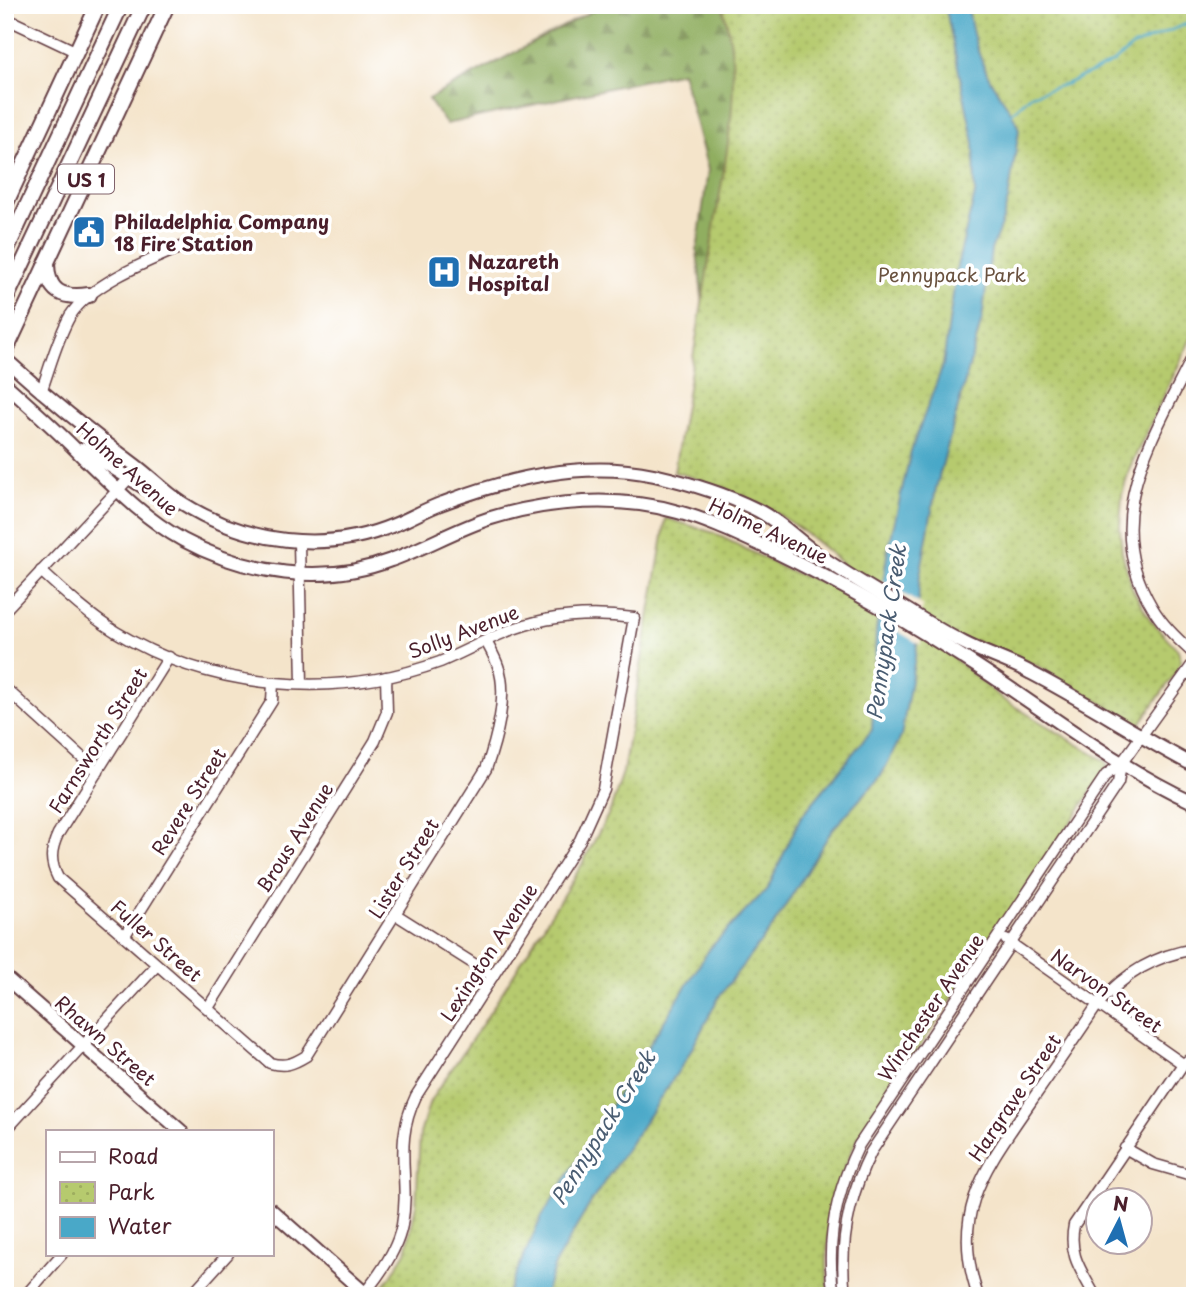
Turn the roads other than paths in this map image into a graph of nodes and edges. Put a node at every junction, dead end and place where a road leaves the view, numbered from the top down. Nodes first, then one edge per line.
1 (98, 5) edge
2 (121, 5) edge
3 (144, 5) edge
4 (167, 5) edge
5 (5, 18) edge
6 (77, 52) junction
7 (5, 205) edge
8 (193, 242) dead end
9 (5, 253) edge
10 (47, 262) junction
11 (89, 295) junction
12 (5, 301) edge
13 (5, 352) edge
14 (1195, 352) edge
15 (5, 359) edge
16 (5, 384) edge
17 (41, 392) junction
18 (60, 433) junction
19 (139, 468) junction
20 (130, 478) junction
21 (118, 491) junction
22 (196, 511) junction
23 (299, 542) junction
24 (41, 571) junction
25 (300, 575) junction
26 (840, 577) junction
27 (5, 610) edge
28 (634, 618) joint
29 (486, 641) junction
30 (948, 641) junction
31 (1195, 654) edge
32 (169, 657) junction
33 (1195, 661) edge
34 (386, 677) junction
35 (273, 683) junction
36 (302, 684) junction
37 (5, 688) edge
38 (1140, 736) junction
39 (1121, 764) junction
40 (1195, 766) edge
41 (98, 772) junction
42 (1195, 803) edge
43 (54, 841) joint
44 (395, 914) junction
45 (125, 935) junction
46 (1005, 939) junction
47 (1195, 949) edge
48 (157, 965) junction
49 (493, 976) junction
50 (5, 977) edge
51 (1098, 1004) junction
52 (208, 1008) junction
53 (83, 1045) junction
54 (261, 1055) joint
55 (1195, 1056) edge
56 (1183, 1063) junction
57 (890, 1098) junction
58 (901, 1104) junction
59 (175, 1129) edge
60 (5, 1131) edge
61 (1125, 1148) junction
62 (1195, 1176) edge
63 (273, 1212) edge
64 (60, 1256) edge
65 (226, 1256) edge
66 (839, 1293) edge
67 (365, 1295) edge
68 (25, 1296) edge
69 (190, 1296) edge
70 (978, 1296) edge
71 (1095, 1296) edge

1 - 6 highway
2 - 9 highway, US 1
3 - 12 highway, US 1
4 - 10 highway, US 1
5 - 6 street
6 - 7 highway
8 - 11 street
10 - 11 highway
10 - 13 highway, US 1
11 - 17 street
14 - 31 street
15 - 17 main road, Holme Avenue
16 - 18 main road, Holme Avenue
17 - 19 main road, Holme Avenue
18 - 20 main road
18 - 21 main road, Holme Avenue
19 - 20 street
19 - 22 main road, Holme Avenue
20 - 21 street
20 - 22 main road
21 - 24 street
21 - 25 main road, Holme Avenue
22 - 23 main road, Holme Avenue
23 - 25 street
23 - 26 main road, Holme Avenue
24 - 27 street
24 - 32 street, Solly Avenue
25 - 26 main road, Holme Avenue
25 - 36 street
26 - 30 main road, Holme Avenue
28 - 29 street, Solly Avenue
28 - 49 street, Lexington Avenue
29 - 34 street, Solly Avenue
29 - 44 street, Lister Street
30 - 38 main road, Holme Avenue
30 - 39 main road, Holme Avenue
32 - 35 street, Solly Avenue
32 - 41 street, Farnsworth Street
33 - 38 street, Winchester Avenue
34 - 36 street, Solly Avenue
34 - 52 street, Brous Avenue
35 - 36 street, Solly Avenue
35 - 45 street, Revere Street
37 - 41 street
38 - 39 street, Winchester Avenue
38 - 40 main road, Holme Avenue
39 - 42 main road, Holme Avenue
39 - 46 street, Winchester Avenue
41 - 43 street, Farnsworth Street
43 - 45 street, Fuller Street
44 - 49 street
44 - 54 street, Lister Street
45 - 48 street, Fuller Street
46 - 51 street, Narvon Street
46 - 57 street, Winchester Avenue
46 - 58 street, Winchester Avenue
47 - 51 street, Hargrave Street
48 - 52 street, Fuller Street
48 - 53 street
49 - 67 street, Lexington Avenue
50 - 53 main road, Rhawn Street
51 - 56 street, Narvon Street
51 - 70 street, Hargrave Street
52 - 54 street, Fuller Street
53 - 59 main road, Rhawn Street
53 - 60 street
55 - 56 street
56 - 61 street
57 - 58 street
57 - 66 street, Winchester Avenue
58 - 66 street, Winchester Avenue
61 - 62 street
61 - 71 street
63 - 67 main road
64 - 68 street
65 - 69 street

